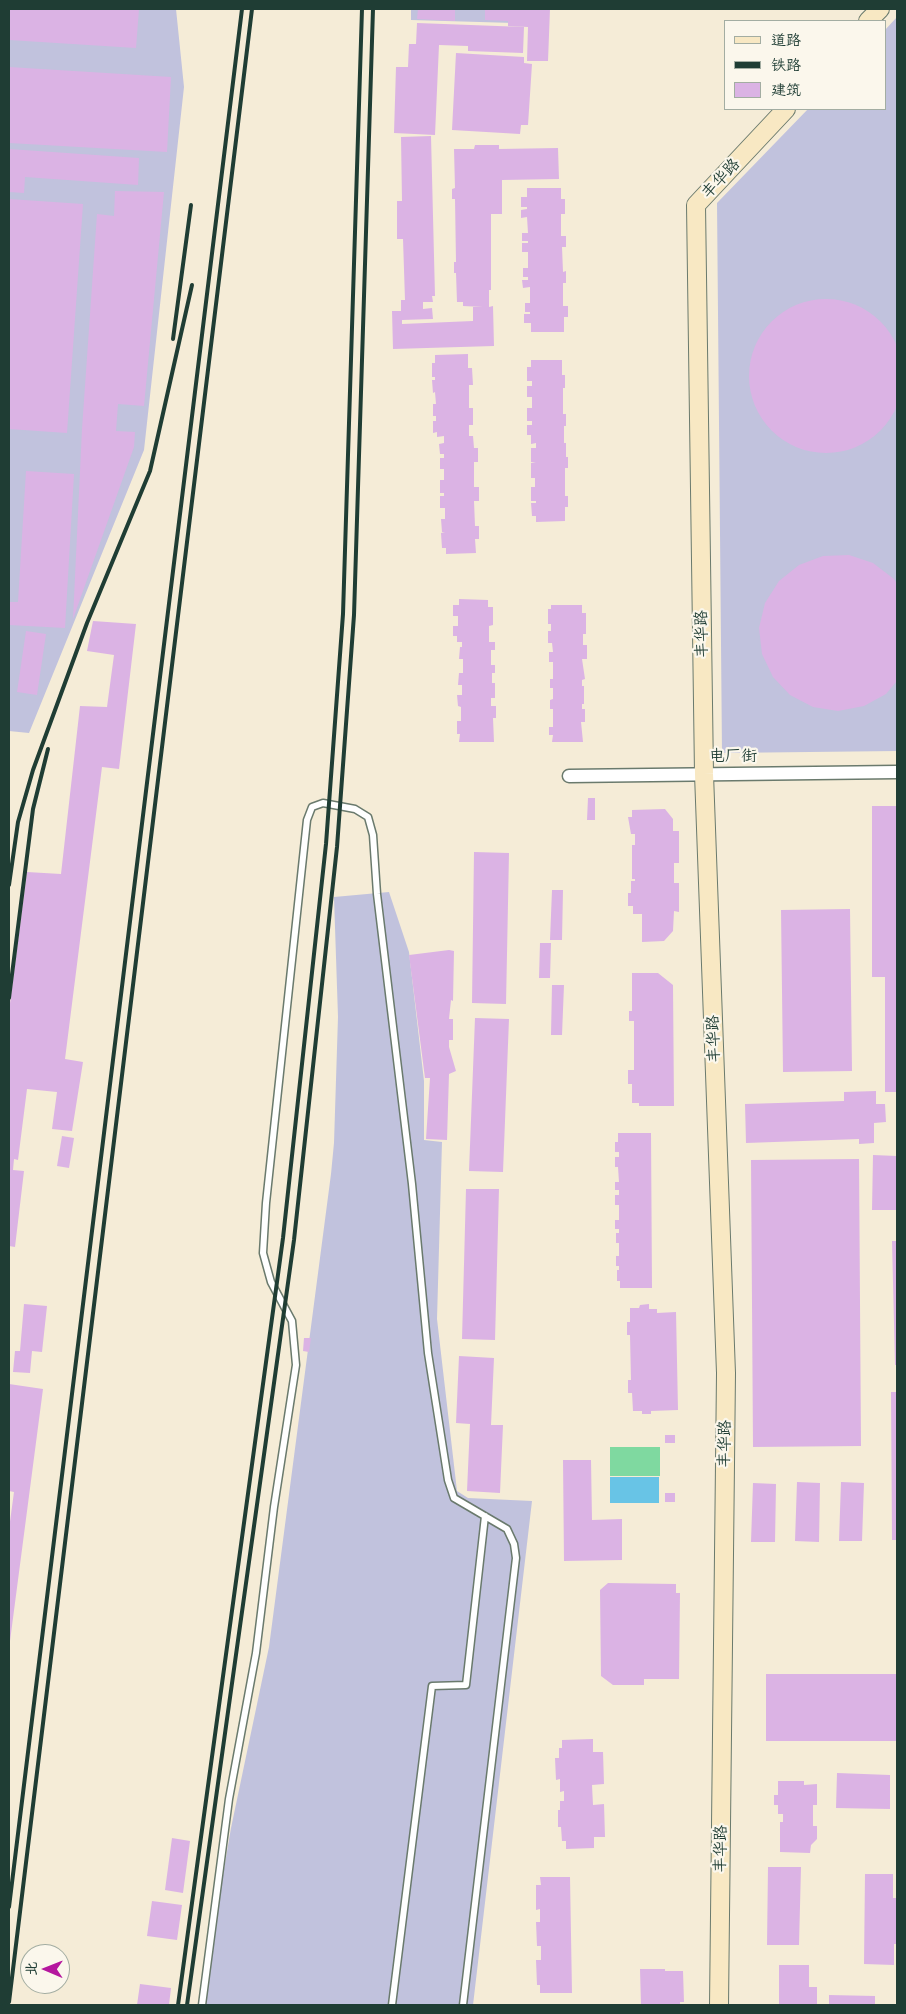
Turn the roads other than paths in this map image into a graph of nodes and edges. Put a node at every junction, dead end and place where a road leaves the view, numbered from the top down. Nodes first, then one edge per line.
1 (880, 9) edge
2 (869, 20) edge
3 (785, 110) edge
4 (897, 772) edge
5 (704, 774) junction
6 (569, 776) dead end
7 (485, 1516) junction
8 (202, 2005) edge
9 (392, 2005) edge
10 (463, 2005) edge
11 (719, 2005) edge

1 - 2 street
3 - 5 street, 丰华路
4 - 5 street, 电厂街
5 - 6 street, 电厂街
5 - 11 street, 丰华路
7 - 8 lane
7 - 9 lane
7 - 10 lane

